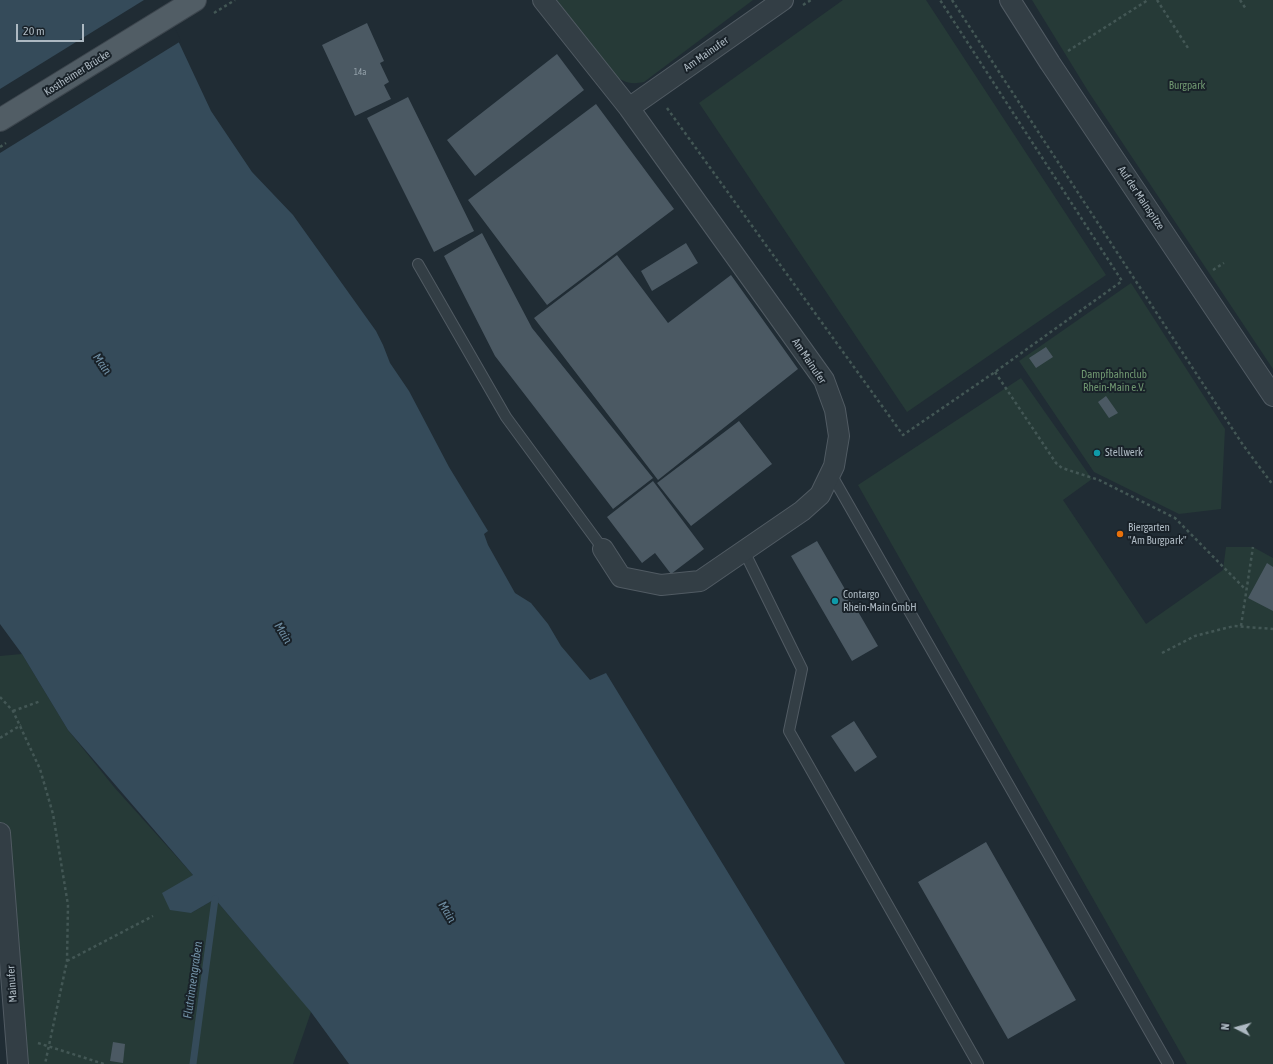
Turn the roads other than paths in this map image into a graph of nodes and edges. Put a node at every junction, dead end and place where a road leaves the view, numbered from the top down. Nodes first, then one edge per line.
1 (195, 0) edge
2 (543, 0) edge
3 (1010, 0) edge
4 (790, 4) edge
5 (629, 108) junction
6 (0, 120) edge
7 (418, 264) dead end
8 (1273, 396) edge
9 (830, 474) junction
10 (603, 548) joint
11 (744, 551) junction
12 (0, 833) edge
13 (7, 1014) edge
14 (18, 1064) edge
15 (978, 1064) edge
16 (1168, 1064) edge

1 - 6 main road, Kostheimer Brücke
2 - 5 street, Am Mainufer
3 - 8 street, Auf der Mainspitze
4 - 5 street, Am Mainufer
5 - 9 street, Am Mainufer
7 - 10 lane
9 - 11 street, Am Mainufer
9 - 16 lane
10 - 11 street, Am Mainufer
11 - 15 lane
12 - 13 street, Mainufer
13 - 14 street, Mainufer

